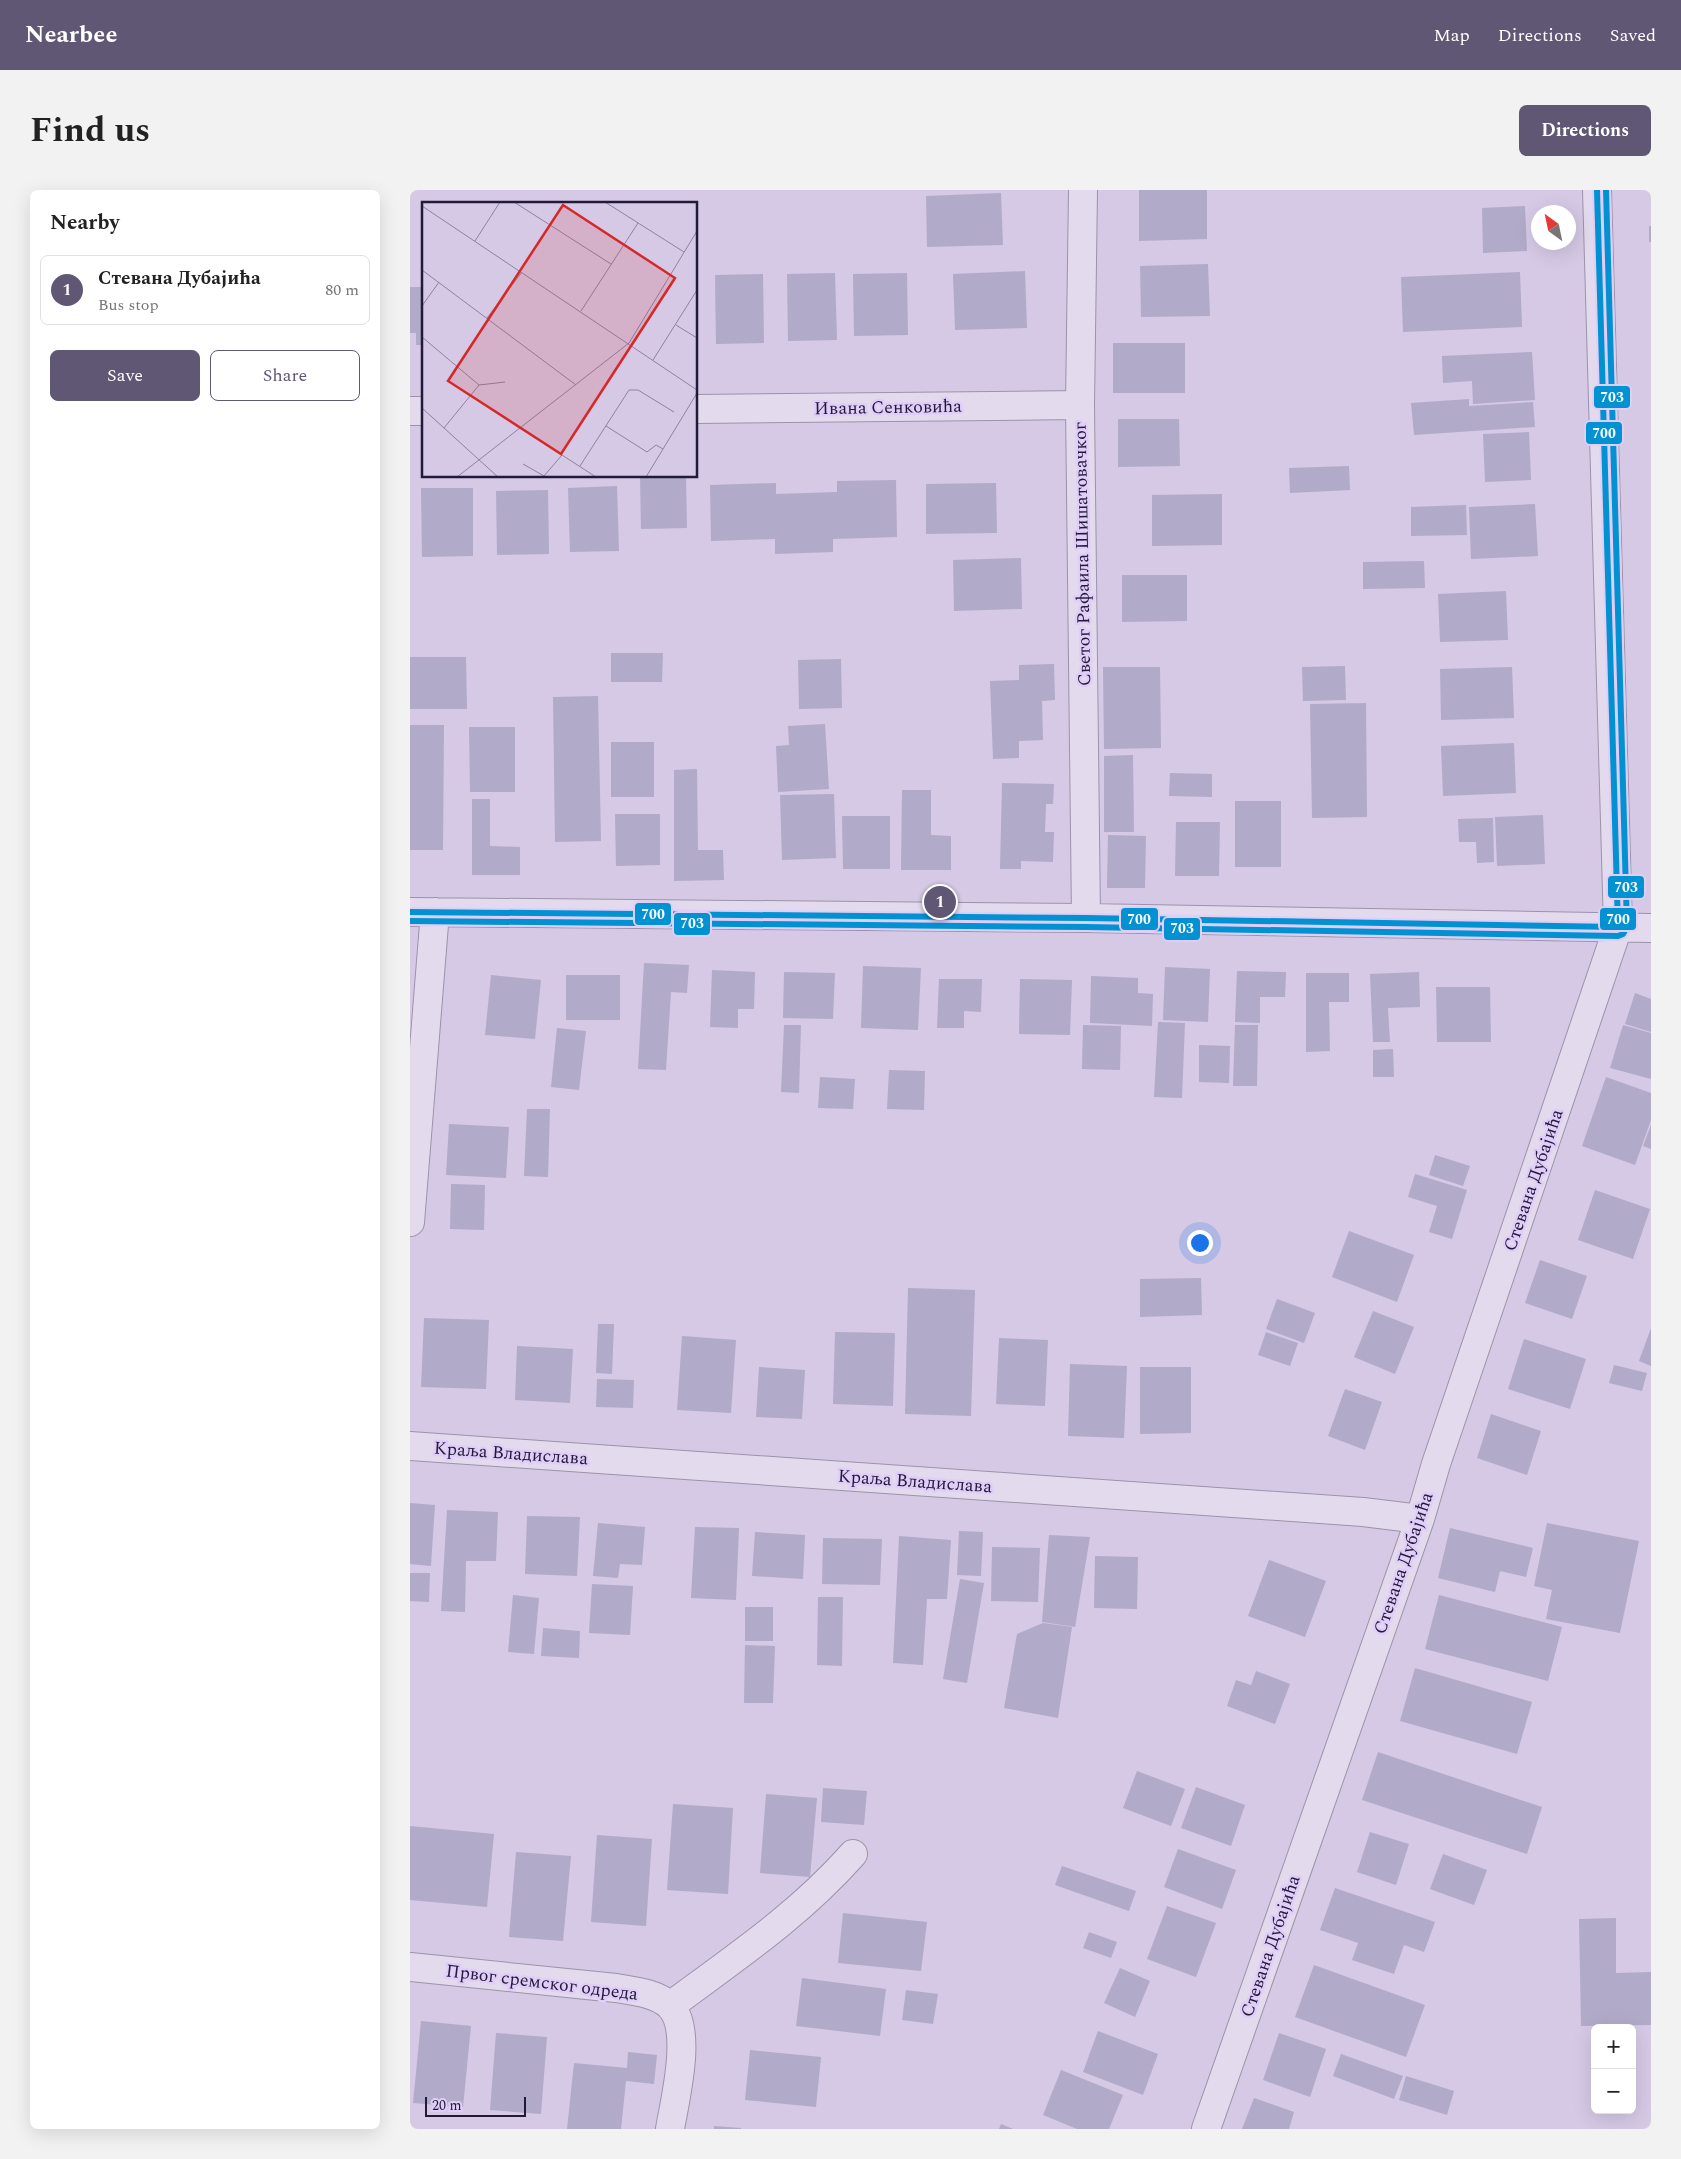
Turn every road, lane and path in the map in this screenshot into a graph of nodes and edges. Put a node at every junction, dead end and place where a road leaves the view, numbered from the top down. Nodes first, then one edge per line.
1 (1083, 190) edge
2 (1597, 190) edge
3 (1080, 405) junction
4 (698, 409) edge
5 (422, 912) edge
6 (1086, 918) junction
7 (1618, 927) junction
8 (1651, 928) edge
9 (410, 1222) edge
10 (410, 1446) edge
11 (1420, 1519) junction
12 (853, 1854) dead end
13 (410, 1967) edge
14 (670, 2006) junction
15 (670, 2129) edge
16 (1206, 2129) edge

1 - 3 street, Светог Рафаила Шишатовачког
2 - 7 street, Стевана Дубајића
3 - 4 street, Ивана Сенковића
3 - 6 street, Светог Рафаила Шишатовачког
5 - 6 street
5 - 9 street
6 - 7 street
7 - 8 street
7 - 11 street, Стевана Дубајића
10 - 11 street, Краља Владислава
11 - 16 street, Стевана Дубајића
12 - 14 street
13 - 14 street, Првог сремског одреда
14 - 15 street

